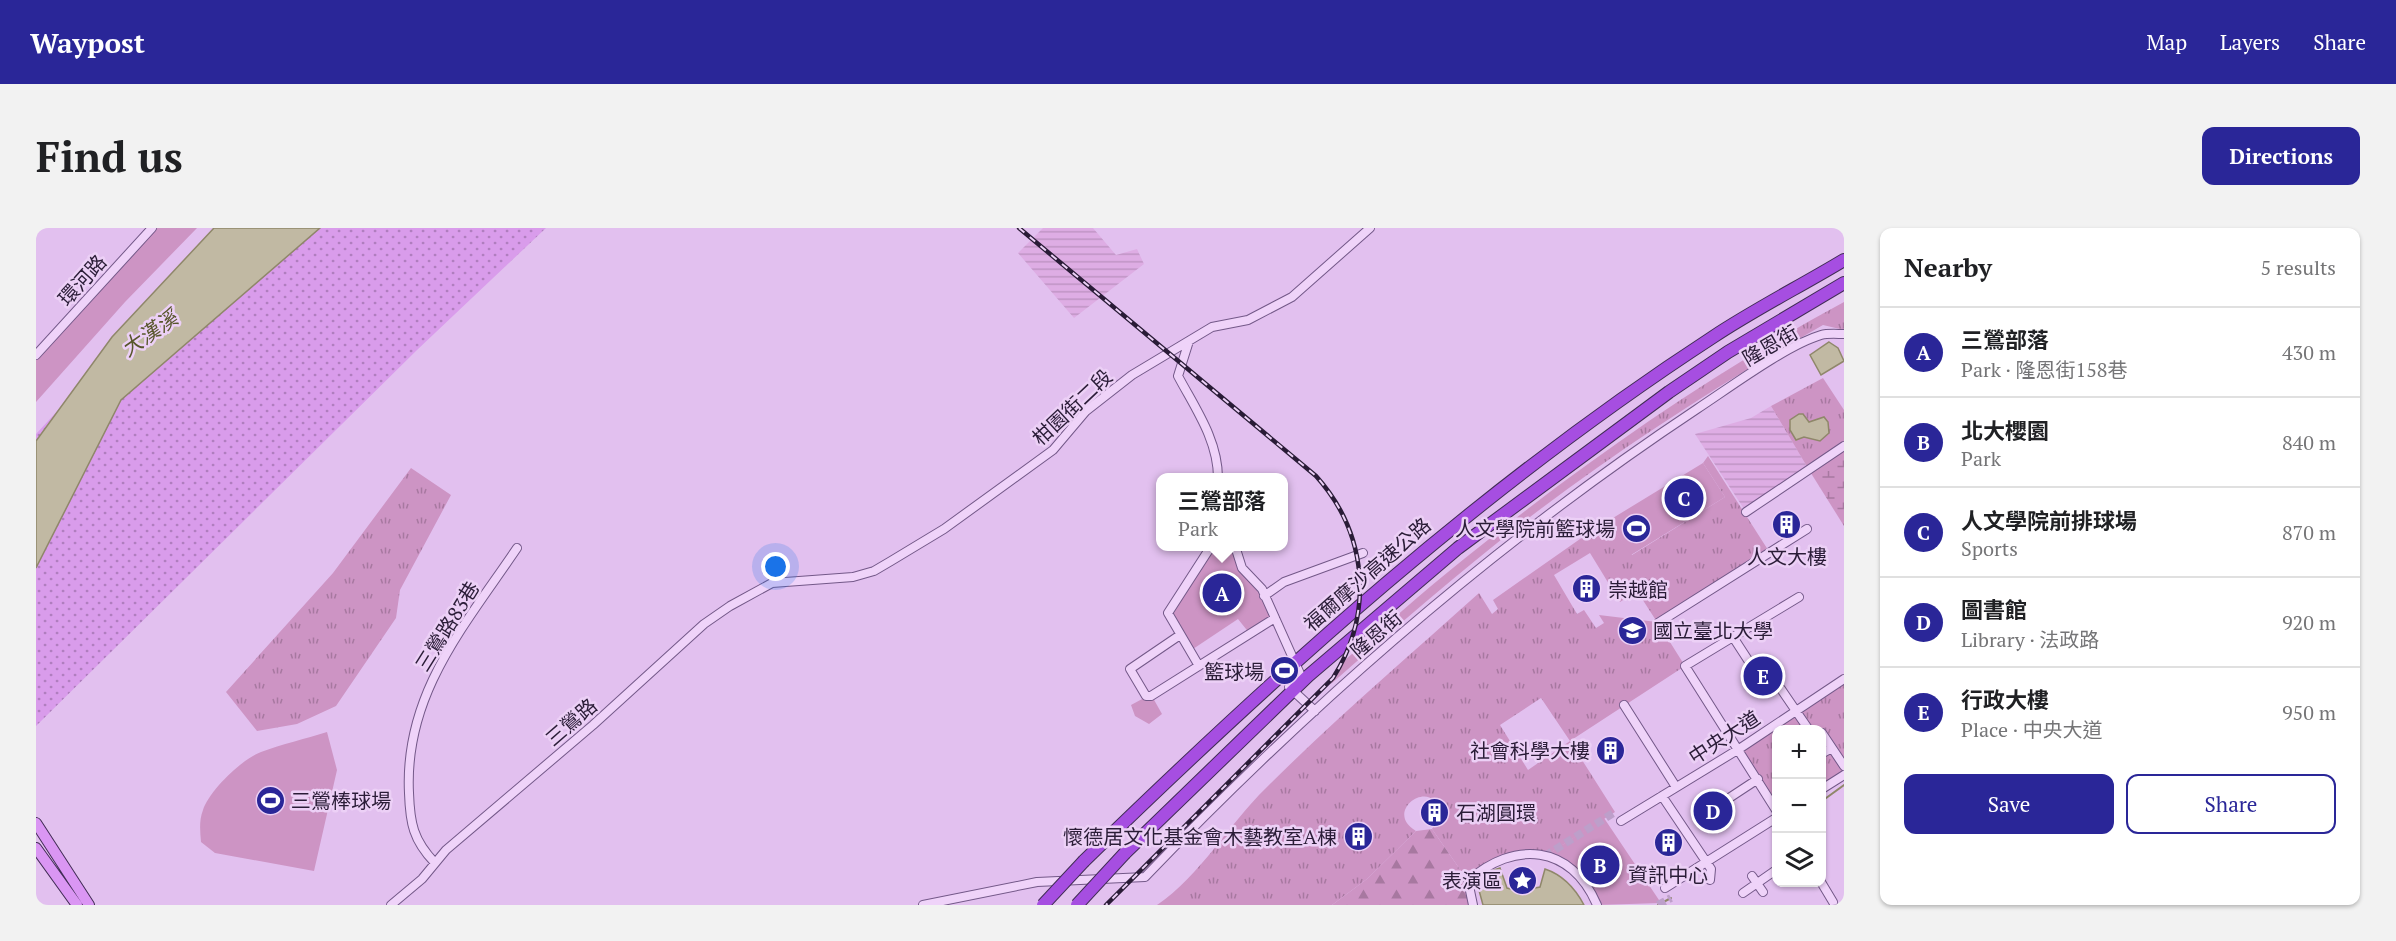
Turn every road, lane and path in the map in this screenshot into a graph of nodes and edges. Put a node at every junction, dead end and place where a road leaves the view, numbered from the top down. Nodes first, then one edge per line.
1 (152, 228) edge
2 (1370, 228) edge
3 (1844, 260) edge
4 (1844, 283) edge
5 (1844, 334) edge
6 (1189, 341) junction
7 (36, 355) edge
8 (1844, 446) edge
9 (1218, 473) edge
10 (1746, 512) dead end
11 (1807, 529) dead end
12 (517, 548) dead end
13 (1208, 551) edge
14 (1237, 551) edge
15 (1364, 553) dead end
16 (784, 581) joint
17 (1264, 596) junction
18 (1799, 597) dead end
19 (1275, 618) junction
20 (1658, 623) dead end
21 (1180, 635) junction
22 (1733, 637) junction
23 (1295, 662) junction
24 (1199, 666) junction
25 (1844, 679) edge
26 (1293, 690) junction
27 (1624, 705) dead end
28 (1796, 710) junction
29 (1315, 711) junction
30 (1806, 725) edge
31 (1826, 740) edge
32 (1832, 748) junction
33 (1739, 749) junction
34 (1826, 751) edge
35 (1844, 766) edge
36 (1844, 775) edge
37 (1758, 779) junction
38 (1826, 786) edge
39 (1676, 787) junction
40 (1662, 796) junction
41 (1772, 803) edge
42 (1720, 804) dead end
43 (1621, 821) tunnel mouth
44 (1772, 821) edge
45 (36, 823) edge
46 (36, 832) edge
47 (36, 840) edge
48 (36, 848) edge
49 (435, 863) junction
50 (1706, 863) junction
51 (1772, 872) edge
52 (65, 879) junction
53 (1710, 880) dead end
54 (1754, 880) junction
55 (1824, 887) edge
56 (1665, 888) tunnel mouth
57 (1763, 892) dead end
58 (1743, 893) dead end
59 (1833, 902) dead end
60 (77, 905) edge
61 (89, 905) edge
62 (391, 905) edge
63 (923, 905) edge
64 (1043, 905) edge
65 (1077, 905) edge
66 (1473, 905) edge
67 (1597, 905) edge

1 - 7 street, 環河路
2 - 6 street, 柑園街二段
3 - 23 highway, 福爾摩沙高速公路
4 - 26 highway, 福爾摩沙高速公路
5 - 29 street, 隆恩街
6 - 9 street
6 - 16 street, 柑園街二段
8 - 10 street
11 - 20 street
12 - 49 street, 三鶯路83巷
13 - 21 street
14 - 17 street
15 - 17 street
16 - 49 street, 三鶯路
17 - 19 street
18 - 22 street
19 - 23 street
19 - 24 street
21 - 24 street
21 - 24 street
22 - 28 street
22 - 33 street
23 - 26 street
23 - 64 highway, 福爾摩沙高速公路, bridge
25 - 28 street, 中央大道
26 - 29 street
26 - 65 highway, 福爾摩沙高速公路, bridge
27 - 39 street
28 - 30 street
28 - 33 street, 中央大道
29 - 63 street, 隆恩街
31 - 32 street
32 - 34 street
32 - 35 street
33 - 37 street
33 - 39 street, 中央大道
36 - 38 street
37 - 41 street
37 - 42 street
39 - 40 street, 中央大道
40 - 43 street, 中央大道
40 - 50 street
44 - 50 street
45 - 52 main road
46 - 52 main road
47 - 52 main road
48 - 52 main road
49 - 62 street, 三鶯路
50 - 53 street
50 - 56 street
51 - 54 street
52 - 60 main road
52 - 61 main road
54 - 57 street
54 - 58 street
55 - 59 street
66 - 67 street

